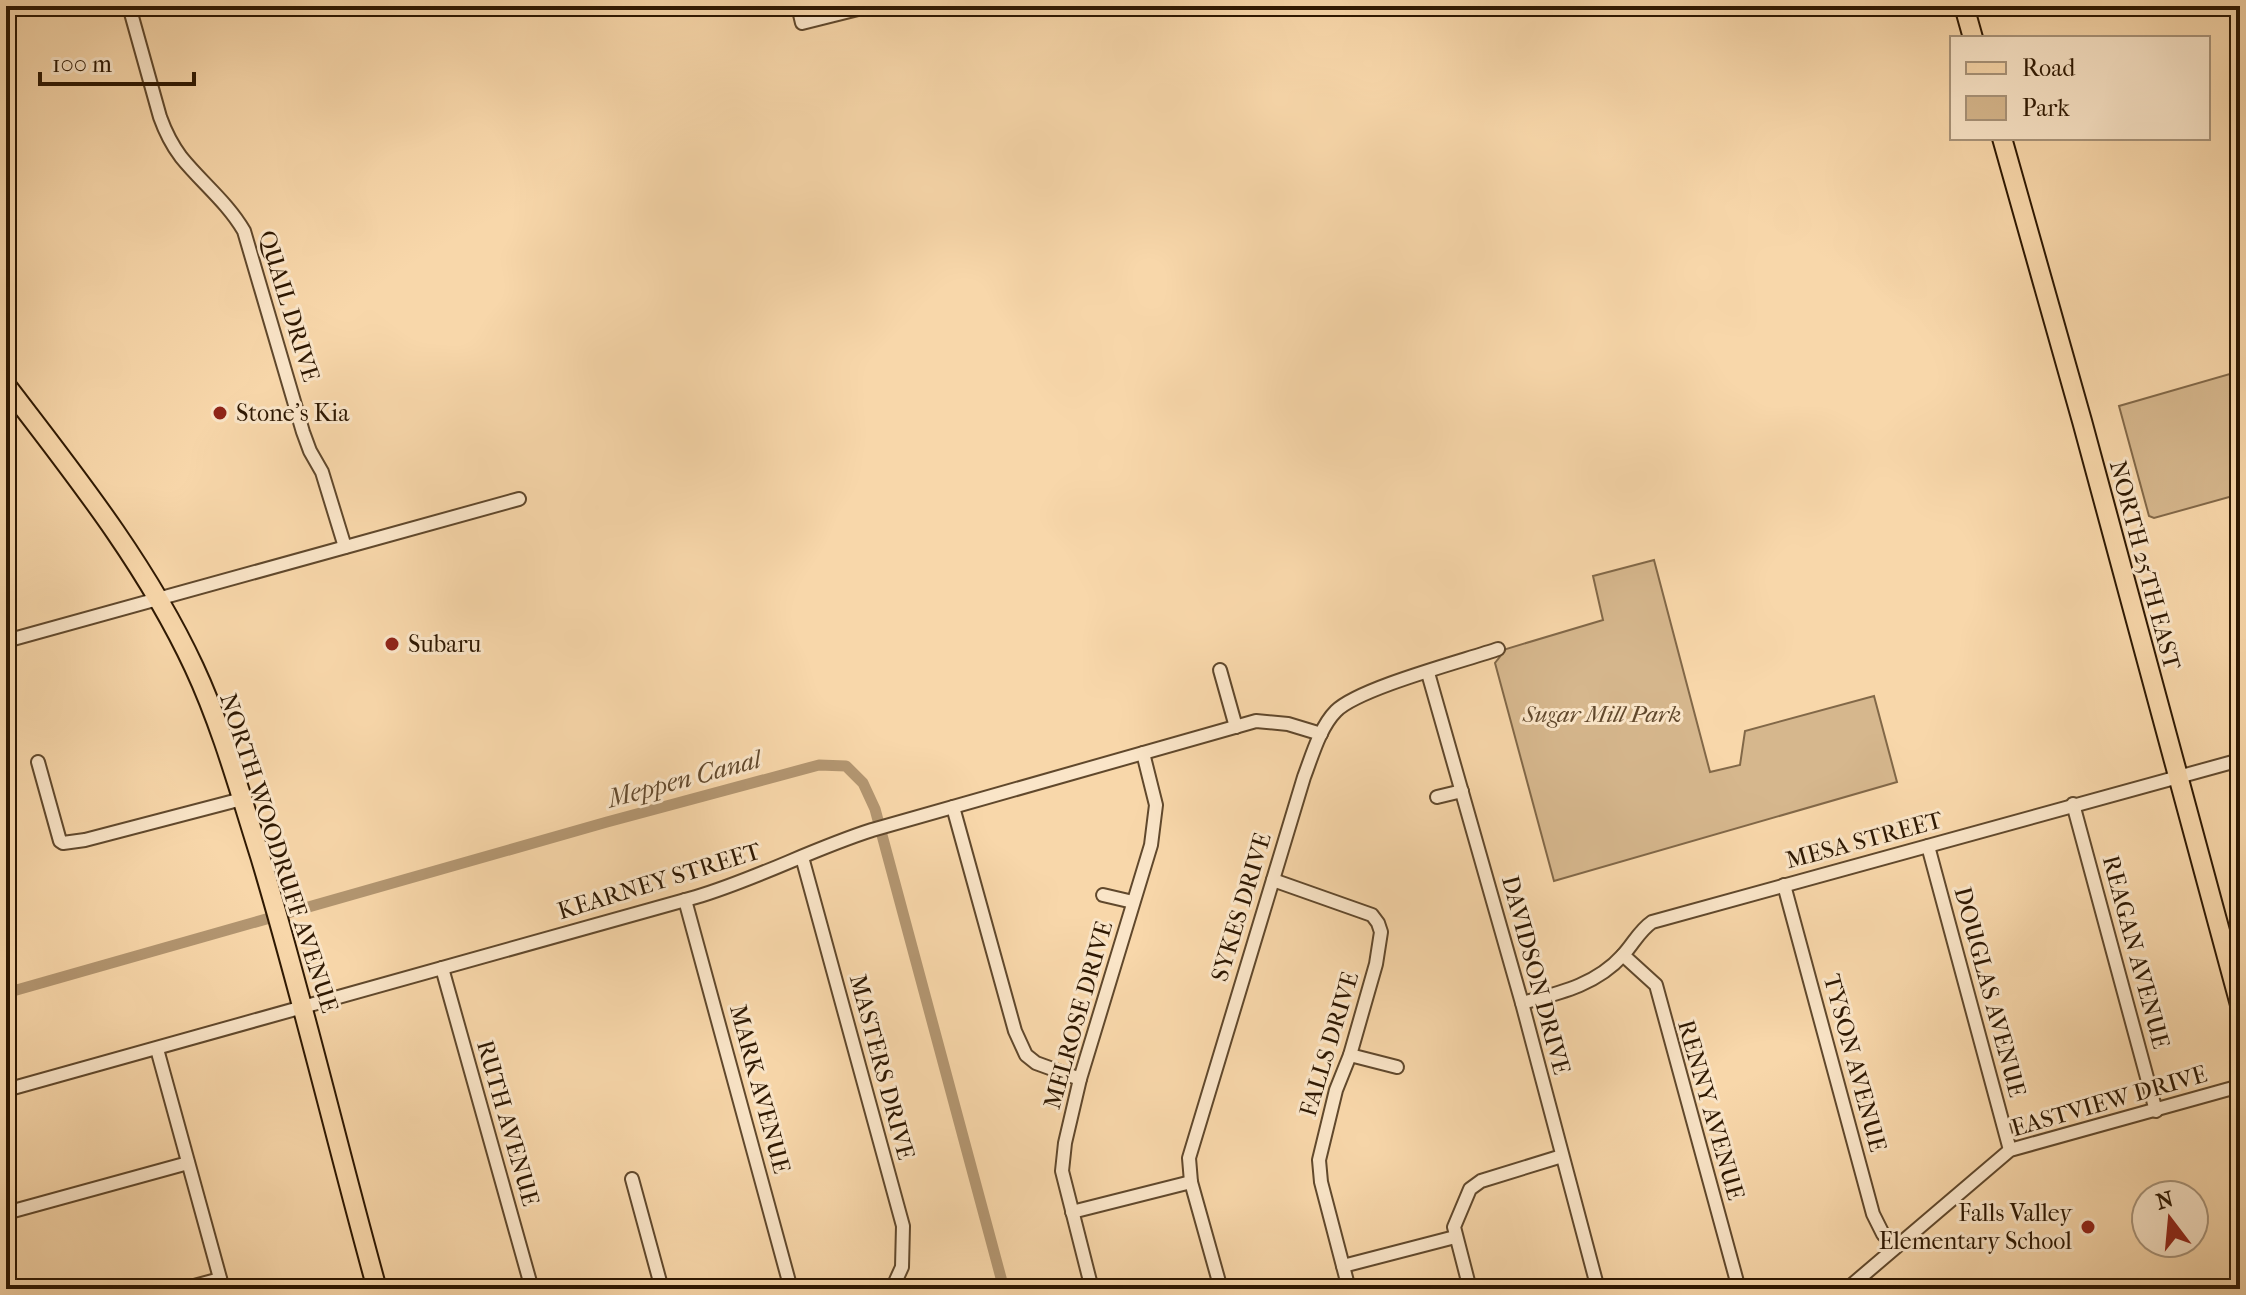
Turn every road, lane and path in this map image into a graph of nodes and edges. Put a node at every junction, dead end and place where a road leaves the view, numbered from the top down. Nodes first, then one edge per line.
1 (129, 6) edge
2 (798, 6) edge
3 (870, 6) edge
4 (1964, 6) edge
5 (1972, 36) edge
6 (2003, 140) edge
7 (6, 385) edge
8 (519, 499) dead end
9 (345, 547) junction
10 (156, 599) junction
11 (6, 641) edge
12 (1498, 649) dead end
13 (1220, 670) dead end
14 (1428, 673) junction
15 (1236, 727) junction
16 (1321, 734) junction
17 (1143, 753) junction
18 (2240, 760) edge
19 (38, 762) dead end
20 (2177, 776) junction
21 (1462, 791) junction
22 (1437, 797) dead end
23 (242, 799) junction
24 (2073, 804) junction
25 (953, 807) junction
26 (1928, 846) junction
27 (802, 857) junction
28 (1273, 880) junction
29 (1784, 885) junction
30 (1103, 895) dead end
31 (685, 900) junction
32 (1133, 902) junction
33 (1623, 955) junction
34 (442, 968) junction
35 (1522, 1003) junction
36 (2240, 1005) edge
37 (304, 1006) junction
38 (157, 1049) junction
39 (1350, 1055) junction
40 (1397, 1067) dead end
41 (1080, 1079) junction
42 (2240, 1086) edge
43 (6, 1090) edge
44 (2156, 1111) junction
45 (2010, 1150) junction
46 (1562, 1156) junction
47 (188, 1163) junction
48 (632, 1179) dead end
49 (1191, 1182) junction
50 (1072, 1212) junction
51 (6, 1213) edge
52 (1455, 1237) junction
53 (1895, 1246) junction
54 (1343, 1266) junction
55 (221, 1284) edge
56 (183, 1289) edge
57 (377, 1289) edge
58 (532, 1289) edge
59 (662, 1289) edge
60 (791, 1289) edge
61 (892, 1289) edge
62 (1092, 1289) edge
63 (1221, 1289) edge
64 (1349, 1289) edge
65 (1470, 1289) edge
66 (1598, 1289) edge
67 (1739, 1289) edge
68 (1847, 1289) edge

1 - 9 street, QUAIL DRIVE
2 - 3 street
4 - 5 main road
6 - 20 main road, NORTH 25TH EAST
7 - 10 main road, NORTH WOODRUFF AVENUE
8 - 9 street
9 - 10 street
10 - 11 street
10 - 23 main road, NORTH WOODRUFF AVENUE
12 - 14 street, SYKES DRIVE
13 - 15 street
14 - 16 street, SYKES DRIVE
14 - 21 street, DAVIDSON DRIVE
15 - 16 street, KEARNEY STREET
15 - 17 street, KEARNEY STREET
16 - 28 street, SYKES DRIVE
17 - 25 street, KEARNEY STREET
17 - 32 street, MELROSE DRIVE
18 - 20 street, MESA STREET
19 - 23 street
20 - 24 street, MESA STREET
20 - 36 main road, NORTH 25TH EAST
21 - 22 street
21 - 35 street, DAVIDSON DRIVE
23 - 37 main road, NORTH WOODRUFF AVENUE
24 - 26 street, MESA STREET
24 - 44 street, REAGAN AVENUE
25 - 27 street, KEARNEY STREET
25 - 41 street
26 - 29 street, MESA STREET
26 - 45 street, DOUGLAS AVENUE
27 - 31 street, KEARNEY STREET
27 - 61 street, MASTERS DRIVE
28 - 39 street, FALLS DRIVE
28 - 49 street, SYKES DRIVE
29 - 33 street, MESA STREET
29 - 53 street, TYSON AVENUE
30 - 32 street
31 - 34 street, KEARNEY STREET
31 - 60 street, MARK AVENUE
32 - 41 street, MELROSE DRIVE
33 - 35 street, MESA STREET
33 - 67 street, RENNY AVENUE
34 - 37 street, KEARNEY STREET
34 - 58 street, RUTH AVENUE
35 - 46 street, DAVIDSON DRIVE
37 - 38 street, KEARNEY STREET
37 - 57 main road, NORTH WOODRUFF AVENUE
38 - 43 street, KEARNEY STREET
38 - 47 street
39 - 40 street
39 - 54 street, FALLS DRIVE
41 - 50 street, MELROSE DRIVE
42 - 44 street, EASTVIEW DRIVE
44 - 45 street, EASTVIEW DRIVE
45 - 53 street, EASTVIEW DRIVE
46 - 52 street
46 - 66 street, DAVIDSON DRIVE
47 - 51 street
47 - 55 street
48 - 59 street
49 - 50 street
49 - 63 street, SYKES DRIVE
50 - 62 street, MELROSE DRIVE
52 - 54 street
52 - 65 street
53 - 68 street, EASTVIEW DRIVE
54 - 64 street, FALLS DRIVE
55 - 56 street

